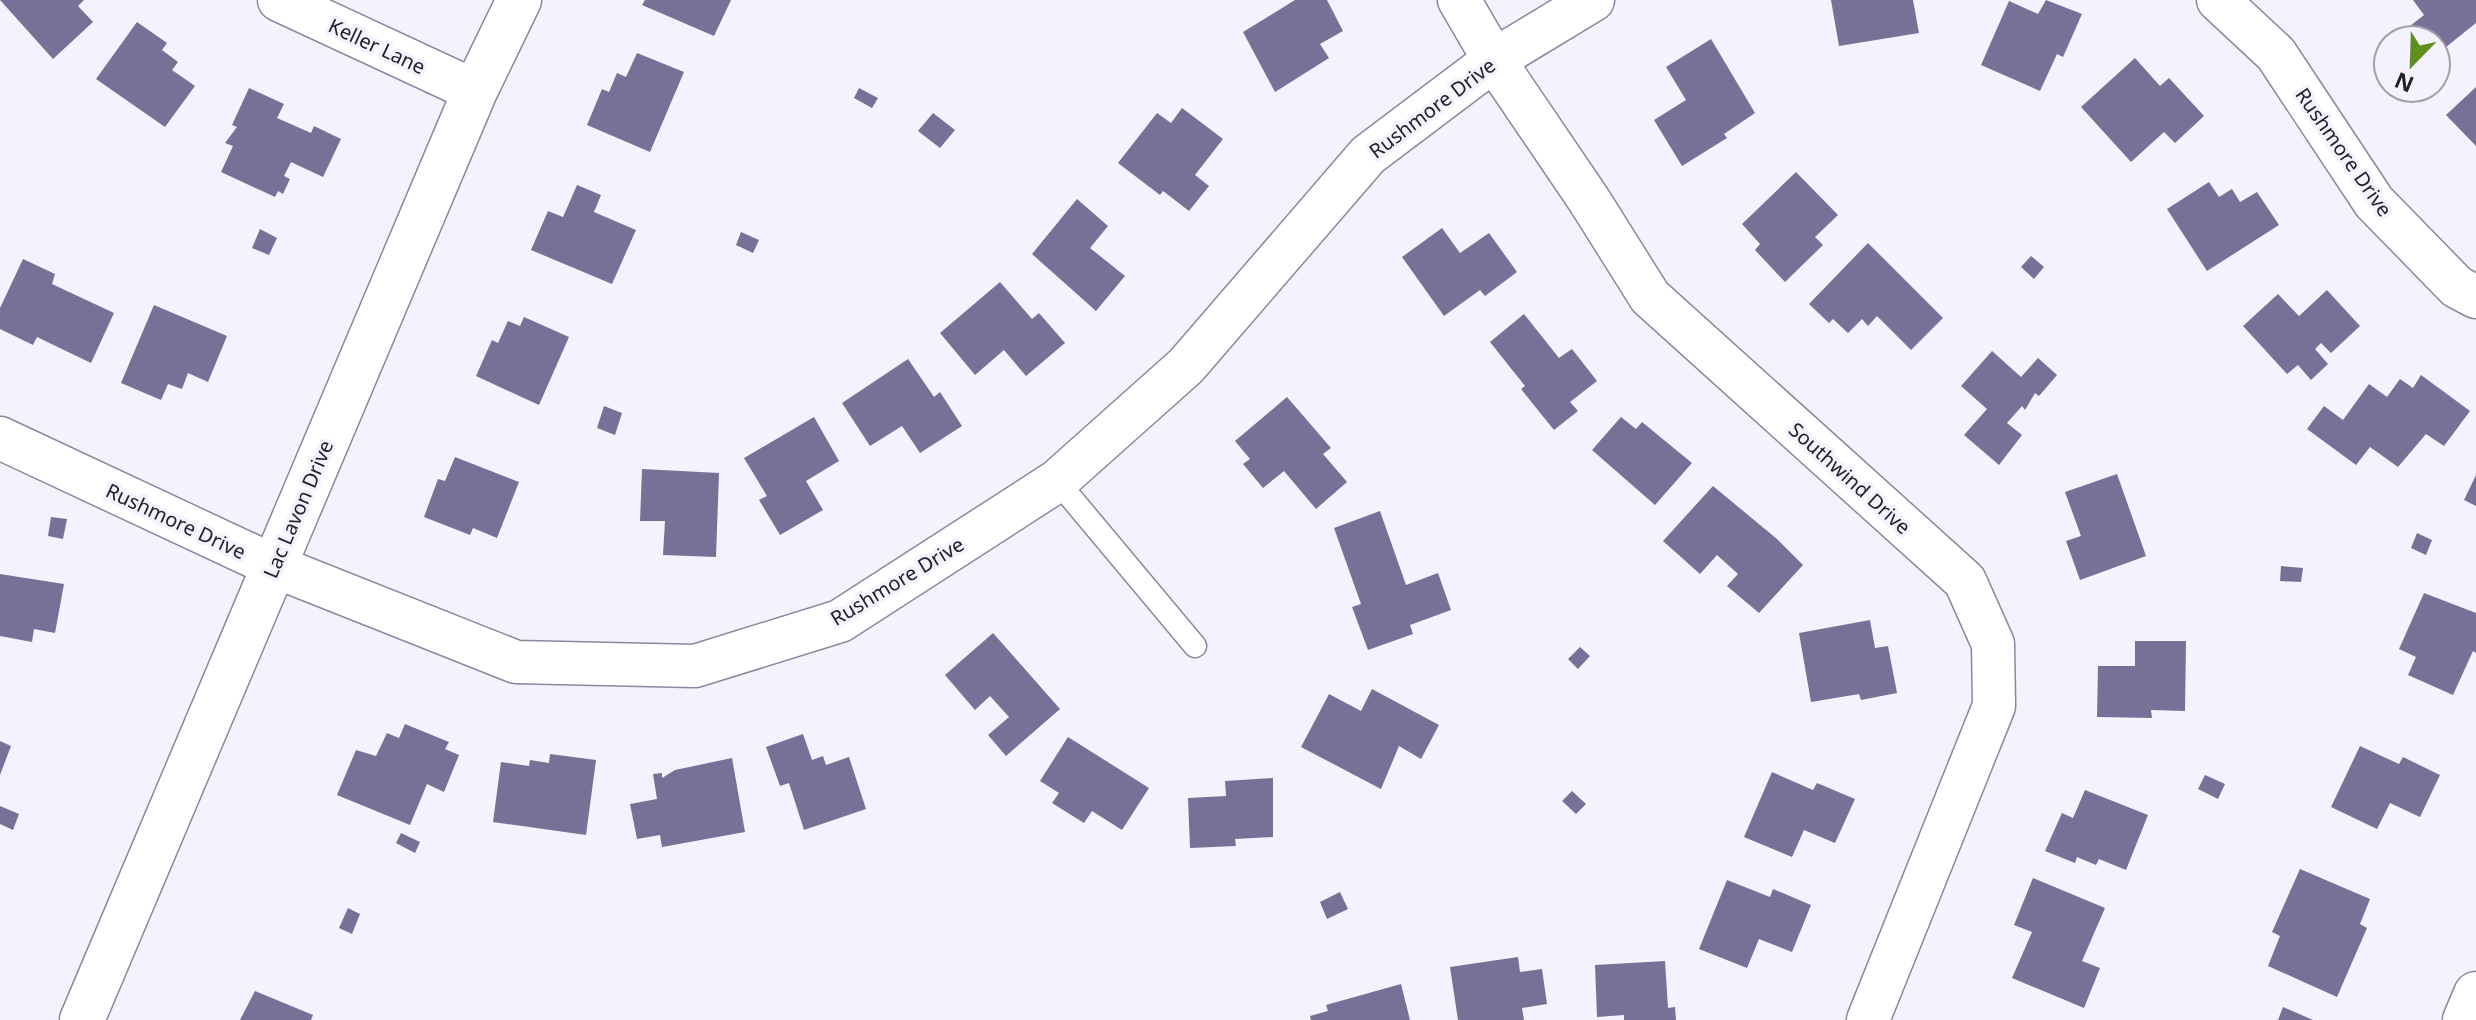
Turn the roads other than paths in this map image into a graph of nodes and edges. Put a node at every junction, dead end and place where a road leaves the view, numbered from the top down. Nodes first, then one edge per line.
1 (279, 0) edge
2 (519, 0) edge
3 (1459, 0) edge
4 (1593, 0) edge
5 (2218, 0) edge
6 (1494, 60) junction
7 (475, 91) junction
8 (2476, 297) edge
9 (0, 438) edge
10 (1057, 481) junction
11 (274, 566) junction
12 (1195, 646) dead end
13 (2476, 994) edge
14 (82, 1020) edge
15 (1868, 1020) edge
16 (2465, 1020) edge

1 - 7 street, Keller Lane
2 - 7 street, Lac Lavon Drive
3 - 6 street, Southwind Drive
4 - 6 street, Rushmore Drive
5 - 8 street, Rushmore Drive
6 - 10 street, Rushmore Drive
6 - 15 street, Southwind Drive
7 - 11 street, Lac Lavon Drive
9 - 11 street, Rushmore Drive
10 - 11 street, Rushmore Drive
10 - 12 lane
11 - 14 street, Lac Lavon Drive
13 - 16 street

